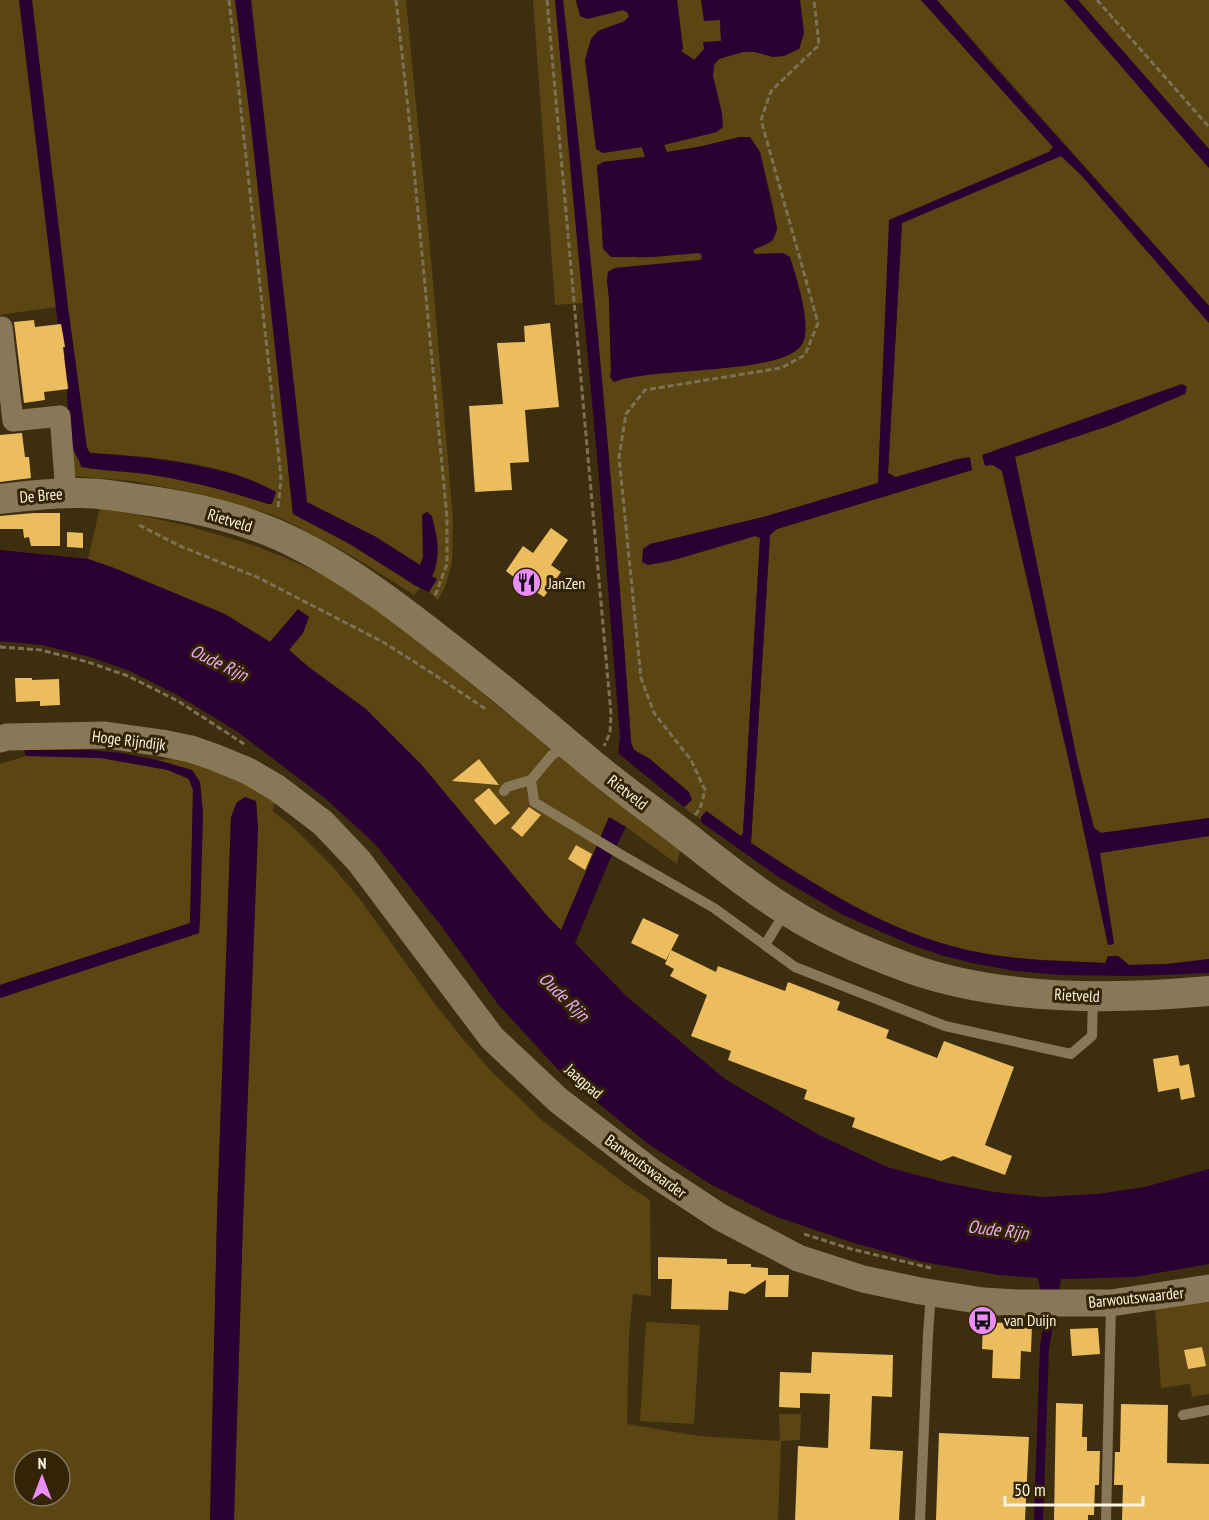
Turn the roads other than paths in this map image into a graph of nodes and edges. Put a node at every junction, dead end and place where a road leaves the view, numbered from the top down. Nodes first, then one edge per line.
1 (2, 327) dead end
2 (74, 493) junction
3 (0, 499) edge
4 (0, 739) edge
5 (569, 745) junction
6 (220, 759) joint
7 (531, 780) junction
8 (504, 791) dead end
9 (786, 910) junction
10 (765, 945) junction
11 (1209, 991) edge
12 (1093, 997) junction
13 (932, 1281) junction
14 (1209, 1288) edge
15 (1111, 1303) junction
16 (1209, 1410) edge
17 (1183, 1415) dead end
18 (920, 1520) edge
19 (1106, 1520) edge

1 - 2 street
2 - 3 main road, De Bree
2 - 5 main road, Rietveld
4 - 6 street, Hoge Rijndijk
5 - 7 lane
5 - 9 main road, Rietveld
6 - 13 street, Barwoutswaarder
7 - 8 lane
7 - 10 lane
9 - 10 lane
9 - 12 main road, Rietveld
10 - 12 lane
11 - 12 main road, Rietveld
13 - 15 street, Barwoutswaarder
13 - 18 lane
14 - 15 street, Barwoutswaarder
15 - 19 lane
16 - 17 lane

